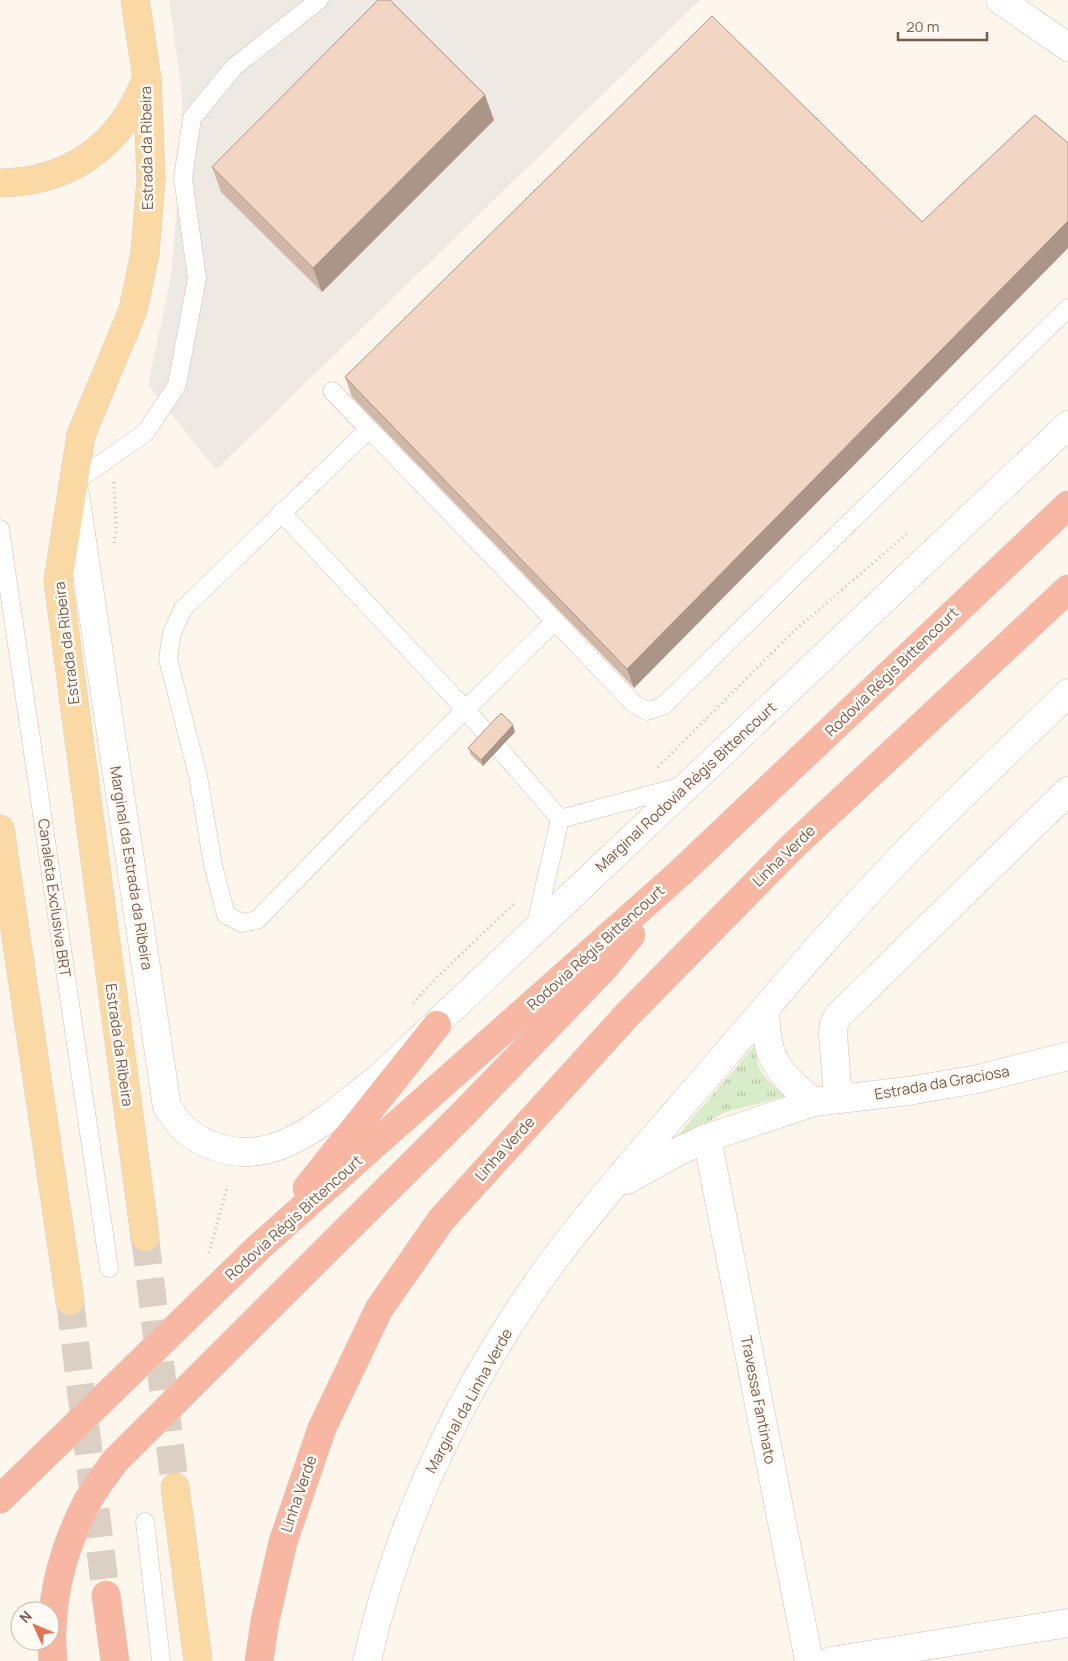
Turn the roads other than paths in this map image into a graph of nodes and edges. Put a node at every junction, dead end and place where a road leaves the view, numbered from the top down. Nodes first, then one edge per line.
1 (135, 0) edge
2 (319, 0) edge
3 (1000, 0) edge
4 (1068, 47) edge
5 (147, 78) junction
6 (0, 183) edge
7 (1068, 308) edge
8 (332, 391) dead end
9 (1068, 425) edge
10 (368, 429) junction
11 (73, 483) junction
12 (1068, 505) edge
13 (281, 512) junction
14 (0, 529) edge
15 (1068, 589) edge
16 (555, 621) junction
17 (1068, 694) edge
18 (465, 709) junction
19 (688, 784) junction
20 (1068, 791) edge
21 (560, 819) junction
22 (0, 828) edge
23 (680, 873) junction
24 (535, 929) junction
25 (766, 1008) junction
26 (437, 1025) junction
27 (1068, 1056) edge
28 (826, 1100) junction
29 (707, 1138) junction
30 (296, 1140) joint
31 (607, 1192) junction
32 (145, 1237) tunnel mouth
33 (260, 1247) junction
34 (109, 1268) dead end
35 (70, 1301) tunnel mouth
36 (175, 1487) tunnel mouth
37 (0, 1500) edge
38 (145, 1522) dead end
39 (106, 1595) tunnel mouth
40 (1068, 1623) edge
41 (53, 1661) edge
42 (115, 1661) edge
43 (161, 1661) edge
44 (198, 1661) edge
45 (259, 1661) edge
46 (367, 1661) edge
47 (809, 1661) edge
48 (831, 1661) edge

1 - 5 main road, Estrada da Ribeira
2 - 11 lane
3 - 4 main road
5 - 6 main road
5 - 11 main road, Estrada da Ribeira
7 - 16 lane
8 - 10 lane
9 - 19 main road, Marginal Rodovia Régis Bittencourt
10 - 13 lane
10 - 16 lane
11 - 30 main road, Marginal da Estrada da Ribeira
11 - 32 main road, Estrada da Ribeira
12 - 23 highway, Rodovia Régis Bittencourt
13 - 18 lane
13 - 18 lane
14 - 34 lane, Canaleta Exclusiva BRT
15 - 45 highway, Linha Verde
16 - 18 lane
17 - 25 main road
18 - 21 lane
19 - 21 lane
19 - 24 main road, Marginal Rodovia Régis Bittencourt
20 - 28 main road
21 - 24 lane
22 - 35 main road
23 - 33 highway, Rodovia Régis Bittencourt
23 - 41 highway
24 - 26 main road, Marginal Rodovia Régis Bittencourt
25 - 28 main road
25 - 31 main road
26 - 30 main road, Marginal Rodovia Régis Bittencourt
26 - 33 highway
27 - 28 main road, Estrada da Graciosa
28 - 29 main road, Estrada da Graciosa
29 - 31 main road, Estrada da Graciosa
29 - 47 main road, Travessa Fantinato
31 - 46 main road, Marginal da Linha Verde
33 - 37 highway, Rodovia Régis Bittencourt
36 - 44 main road
38 - 43 lane
39 - 42 highway
40 - 48 main road

